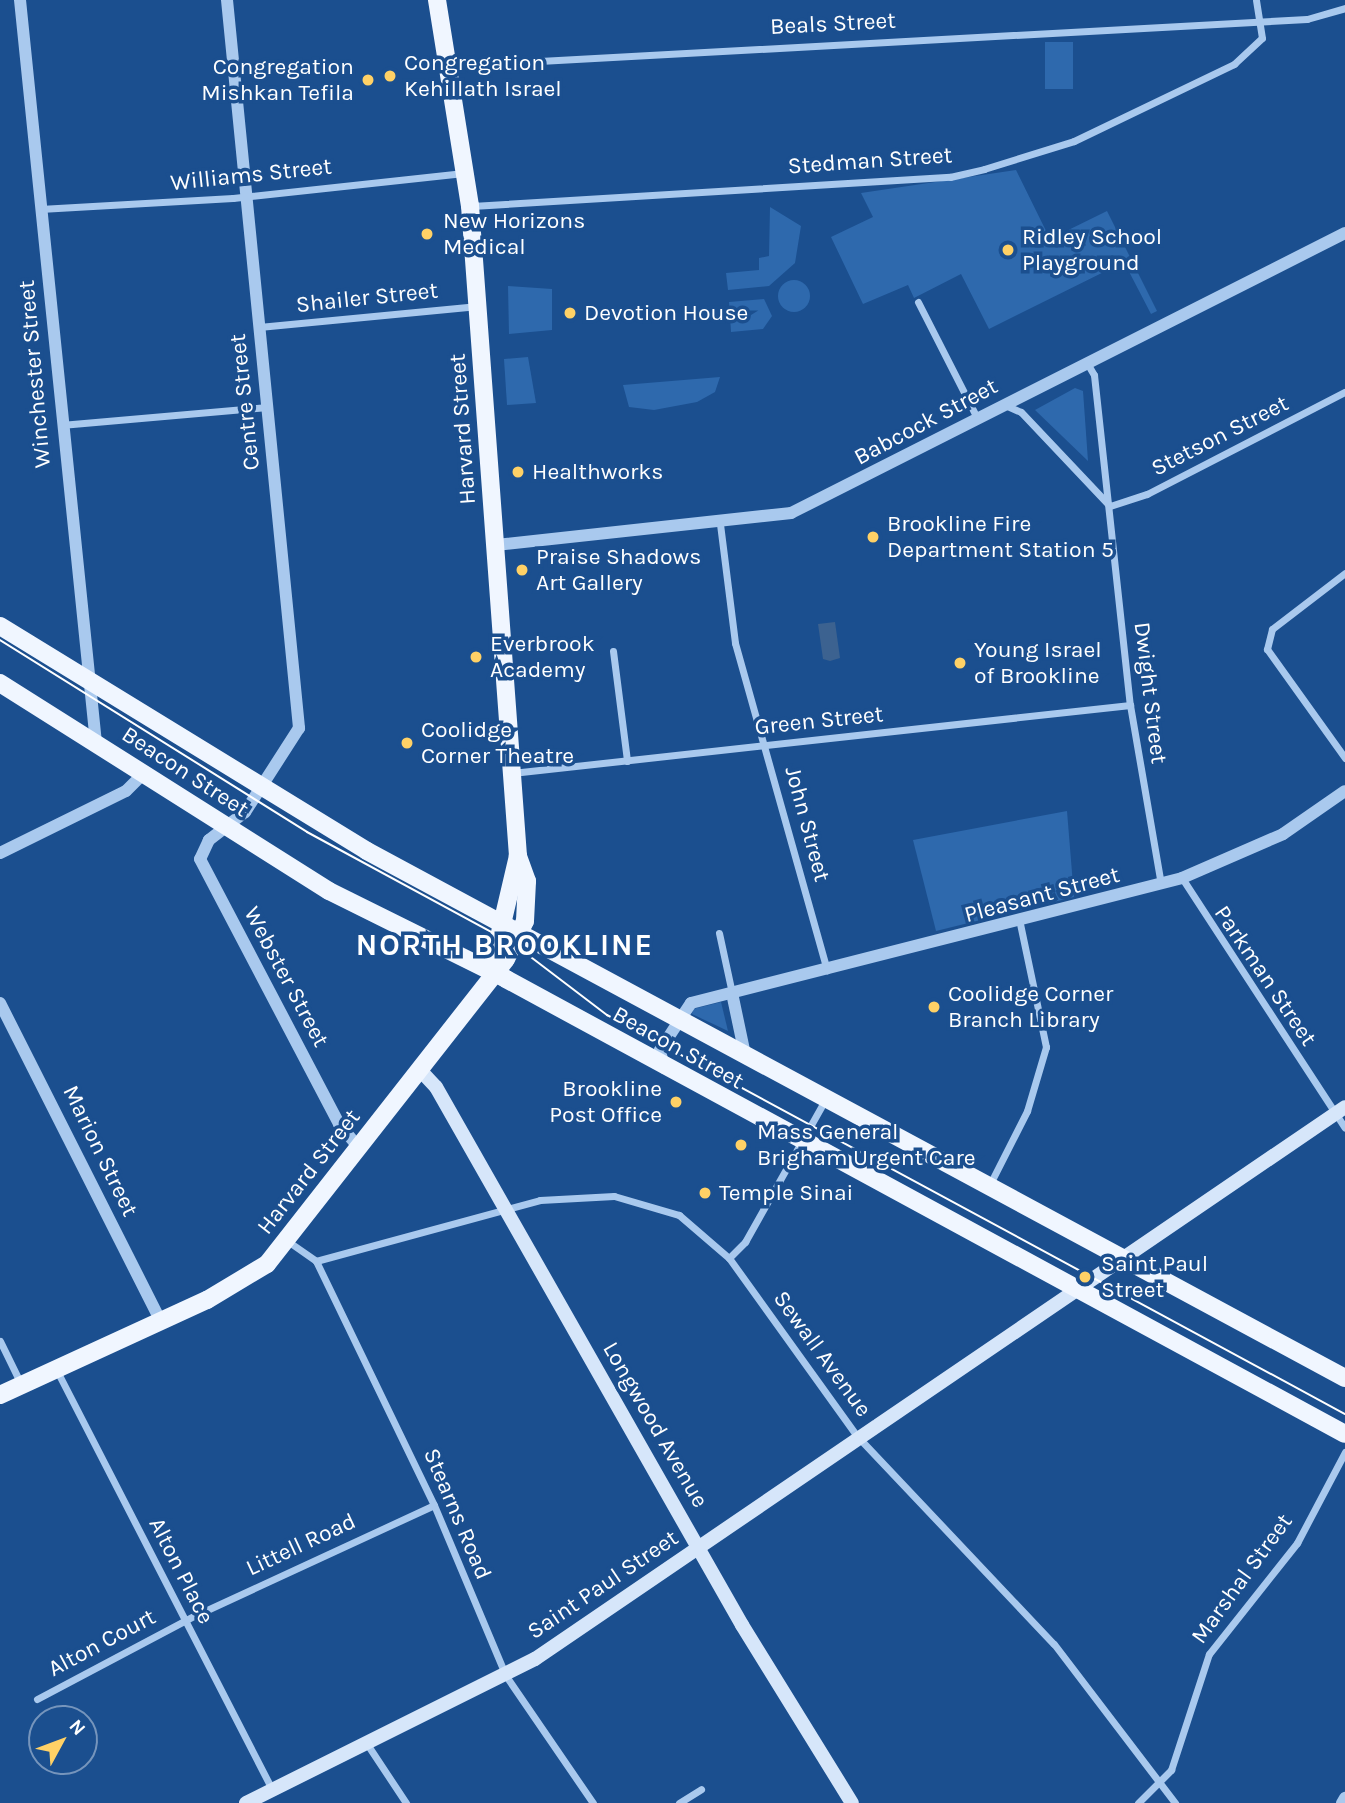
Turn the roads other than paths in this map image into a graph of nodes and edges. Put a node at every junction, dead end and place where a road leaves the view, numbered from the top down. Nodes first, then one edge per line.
1 (20, 0) edge
2 (227, 0) edge
3 (437, 0) edge
4 (1256, 0) edge
5 (1345, 8) edge
6 (1262, 18) junction
7 (448, 66) junction
8 (464, 173) junction
9 (246, 197) junction
10 (470, 206) junction
11 (40, 209) junction
12 (1344, 236) edge
13 (918, 302) dead end
14 (479, 306) junction
15 (259, 327) junction
16 (1086, 363) junction
17 (1345, 392) edge
18 (1004, 405) junction
19 (267, 407) junction
20 (977, 418) junction
21 (61, 425) junction
22 (1110, 506) junction
23 (720, 524) junction
24 (496, 545) junction
25 (1345, 573) edge
26 (0, 626) edge
27 (613, 651) dead end
28 (89, 679) junction
29 (0, 683) edge
30 (1130, 705) junction
31 (96, 743) junction
32 (767, 746) junction
33 (1345, 758) edge
34 (626, 761) junction
35 (512, 773) junction
36 (142, 775) junction
37 (262, 789) junction
38 (1345, 790) edge
39 (225, 829) junction
40 (0, 853) edge
41 (518, 856) junction
42 (1182, 878) junction
43 (1161, 885) junction
44 (502, 923) junction
45 (1020, 924) junction
46 (521, 933) junction
47 (719, 933) dead end
48 (827, 970) junction
49 (491, 971) junction
50 (732, 993) junction
51 (0, 1003) edge
52 (678, 1015) junction
53 (744, 1050) junction
54 (664, 1069) junction
55 (420, 1070) junction
56 (828, 1095) junction
57 (1340, 1110) edge
58 (1345, 1128) edge
59 (802, 1142) junction
60 (359, 1148) junction
61 (990, 1184) junction
62 (507, 1209) junction
63 (289, 1242) junction
64 (1123, 1255) junction
65 (729, 1258) junction
66 (316, 1261) junction
67 (1071, 1290) junction
68 (160, 1320) junction
69 (0, 1341) edge
70 (56, 1368) junction
71 (1345, 1378) edge
72 (21, 1385) junction
73 (0, 1395) edge
74 (1345, 1434) edge
75 (858, 1436) junction
76 (1345, 1452) edge
77 (434, 1505) junction
78 (699, 1546) junction
79 (186, 1621) junction
80 (506, 1676) junction
81 (37, 1699) dead end
82 (367, 1744) junction
83 (1160, 1784) junction
84 (701, 1789) dead end
85 (272, 1790) junction
86 (1345, 1798) edge
87 (246, 1803) edge
88 (406, 1803) edge
89 (593, 1803) edge
90 (679, 1803) edge
91 (852, 1803) edge
92 (1138, 1803) edge
93 (1175, 1803) edge
94 (1342, 1803) edge

1 - 11 street, Winchester Street
2 - 9 street, Centre Street
3 - 7 main road, Harvard Street
4 - 6 street
5 - 6 street
6 - 7 street, Beals Street
6 - 10 street, Stedman Street
7 - 8 main road, Harvard Street
8 - 9 street, Williams Street
8 - 10 main road, Harvard Street
9 - 11 street, Williams Street
9 - 15 street, Centre Street
10 - 14 main road, Harvard Street
11 - 21 street, Winchester Street
12 - 16 street, Babcock Street
13 - 20 street
14 - 15 street, Shailer Street
14 - 24 main road, Harvard Street
15 - 19 street, Centre Street
16 - 18 street, Babcock Street
16 - 22 street, Dwight Street
17 - 22 street, Stetson Street
18 - 20 street, Babcock Street
18 - 22 street
19 - 21 street
19 - 37 street, Centre Street
20 - 23 street, Babcock Street
21 - 28 street, Winchester Street
22 - 30 street, Dwight Street
23 - 24 street, Babcock Street
23 - 32 street, John Street
24 - 35 main road, Harvard Street
25 - 33 street
26 - 28 main road, Beacon Street
27 - 34 street
28 - 31 street, Winchester Street
28 - 37 main road, Beacon Street
29 - 31 main road, Beacon Street
30 - 32 street, Green Street
30 - 43 street, Dwight Street
31 - 36 main road, Beacon Street
32 - 34 street, Green Street
32 - 48 street, John Street
34 - 35 street, Green Street
35 - 41 main road, Harvard Street
36 - 39 main road, Beacon Street
36 - 40 street
37 - 39 street, Centre Street
37 - 44 main road, Beacon Street
38 - 42 street, Pleasant Street
39 - 49 main road, Beacon Street
39 - 60 street, Webster Street
41 - 44 main road, Harvard Street
41 - 46 main road, Harvard Street
42 - 43 street, Pleasant Street
42 - 57 street, Parkman Street
43 - 45 street, Pleasant Street
44 - 46 main road, Beacon Street
44 - 49 main road, Harvard Street
45 - 48 street, Pleasant Street
45 - 61 street
46 - 49 main road, Harvard Street
46 - 52 main road, Beacon Street
47 - 50 street
48 - 50 street, Pleasant Street
49 - 54 main road, Beacon Street
49 - 55 main road, Harvard Street
50 - 52 street, Pleasant Street
50 - 53 street
51 - 68 street, Marion Street
52 - 53 main road, Beacon Street
52 - 54 street
53 - 56 main road, Beacon Street
54 - 59 main road, Beacon Street
55 - 60 main road, Harvard Street
55 - 62 main road, Longwood Avenue
56 - 59 street
56 - 61 main road, Beacon Street
57 - 58 street, Parkman Street
57 - 64 main road, Saint Paul Street
59 - 65 street
59 - 67 main road, Beacon Street
60 - 63 main road, Harvard Street
61 - 64 main road, Beacon Street
62 - 65 street, Sewall Avenue
62 - 66 street, Sewall Avenue
62 - 78 main road, Longwood Avenue
63 - 66 street, Stearns Road
63 - 68 main road, Harvard Street
64 - 67 main road, Saint Paul Street
64 - 71 main road, Beacon Street
65 - 75 street, Sewall Avenue
66 - 77 street, Stearns Road
67 - 74 main road, Beacon Street
67 - 75 main road, Saint Paul Street
68 - 70 main road, Harvard Street
69 - 72 street
70 - 72 main road, Harvard Street
70 - 79 street, Alton Place
72 - 73 main road, Harvard Street
75 - 78 main road, Saint Paul Street
75 - 83 street, Sewall Avenue
76 - 83 street, Marshal Street
77 - 79 street, Littell Road
77 - 80 street, Stearns Road
78 - 80 main road, Saint Paul Street
78 - 91 main road, Longwood Avenue
79 - 81 street, Alton Court
79 - 85 street, Alton Place
80 - 82 main road, Saint Paul Street
80 - 89 street, Stearns Road
82 - 85 main road, Saint Paul Street
82 - 88 street
83 - 92 street, Marshal Street
83 - 93 street, Sewall Avenue
84 - 90 street
85 - 87 main road, Saint Paul Street
86 - 94 street

